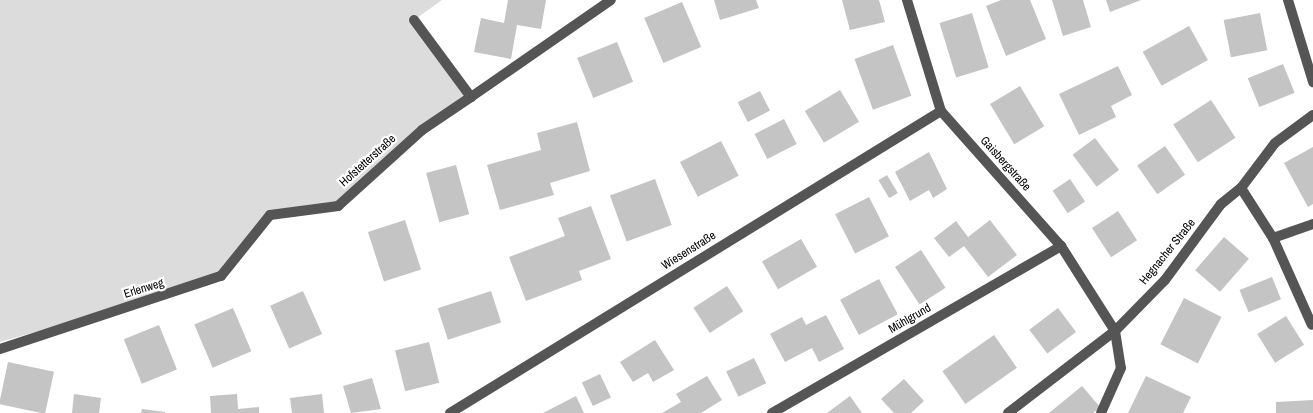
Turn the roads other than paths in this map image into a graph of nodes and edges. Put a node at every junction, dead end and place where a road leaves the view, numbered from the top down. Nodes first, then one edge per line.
1 (610, 0) edge
2 (1288, 0) edge
3 (909, 1) edge
4 (414, 20) dead end
5 (1313, 82) edge
6 (471, 97) junction
7 (941, 110) junction
8 (1313, 116) edge
9 (1241, 188) junction
10 (270, 215) joint
11 (1313, 224) edge
12 (1273, 238) junction
13 (1061, 246) junction
14 (1312, 325) edge
15 (1115, 331) junction
16 (0, 349) edge
17 (450, 413) edge
18 (772, 413) edge
19 (1008, 413) edge
20 (1101, 413) edge

1 - 6 street, Hofstetterstraße
2 - 5 street
3 - 7 street, Gaisbergstraße
4 - 6 street
6 - 10 street, Hofstetterstraße
7 - 13 street, Gaisbergstraße
7 - 17 street, Wiesenstraße
8 - 9 street, Hegnacher Straße
9 - 12 street
9 - 15 street, Hegnacher Straße
10 - 16 street, Erlenweg
11 - 12 street
12 - 14 street
13 - 15 street, Gaisbergstraße
13 - 18 street, Mühlgrund
15 - 19 street, Hegnacher Straße
15 - 20 street

